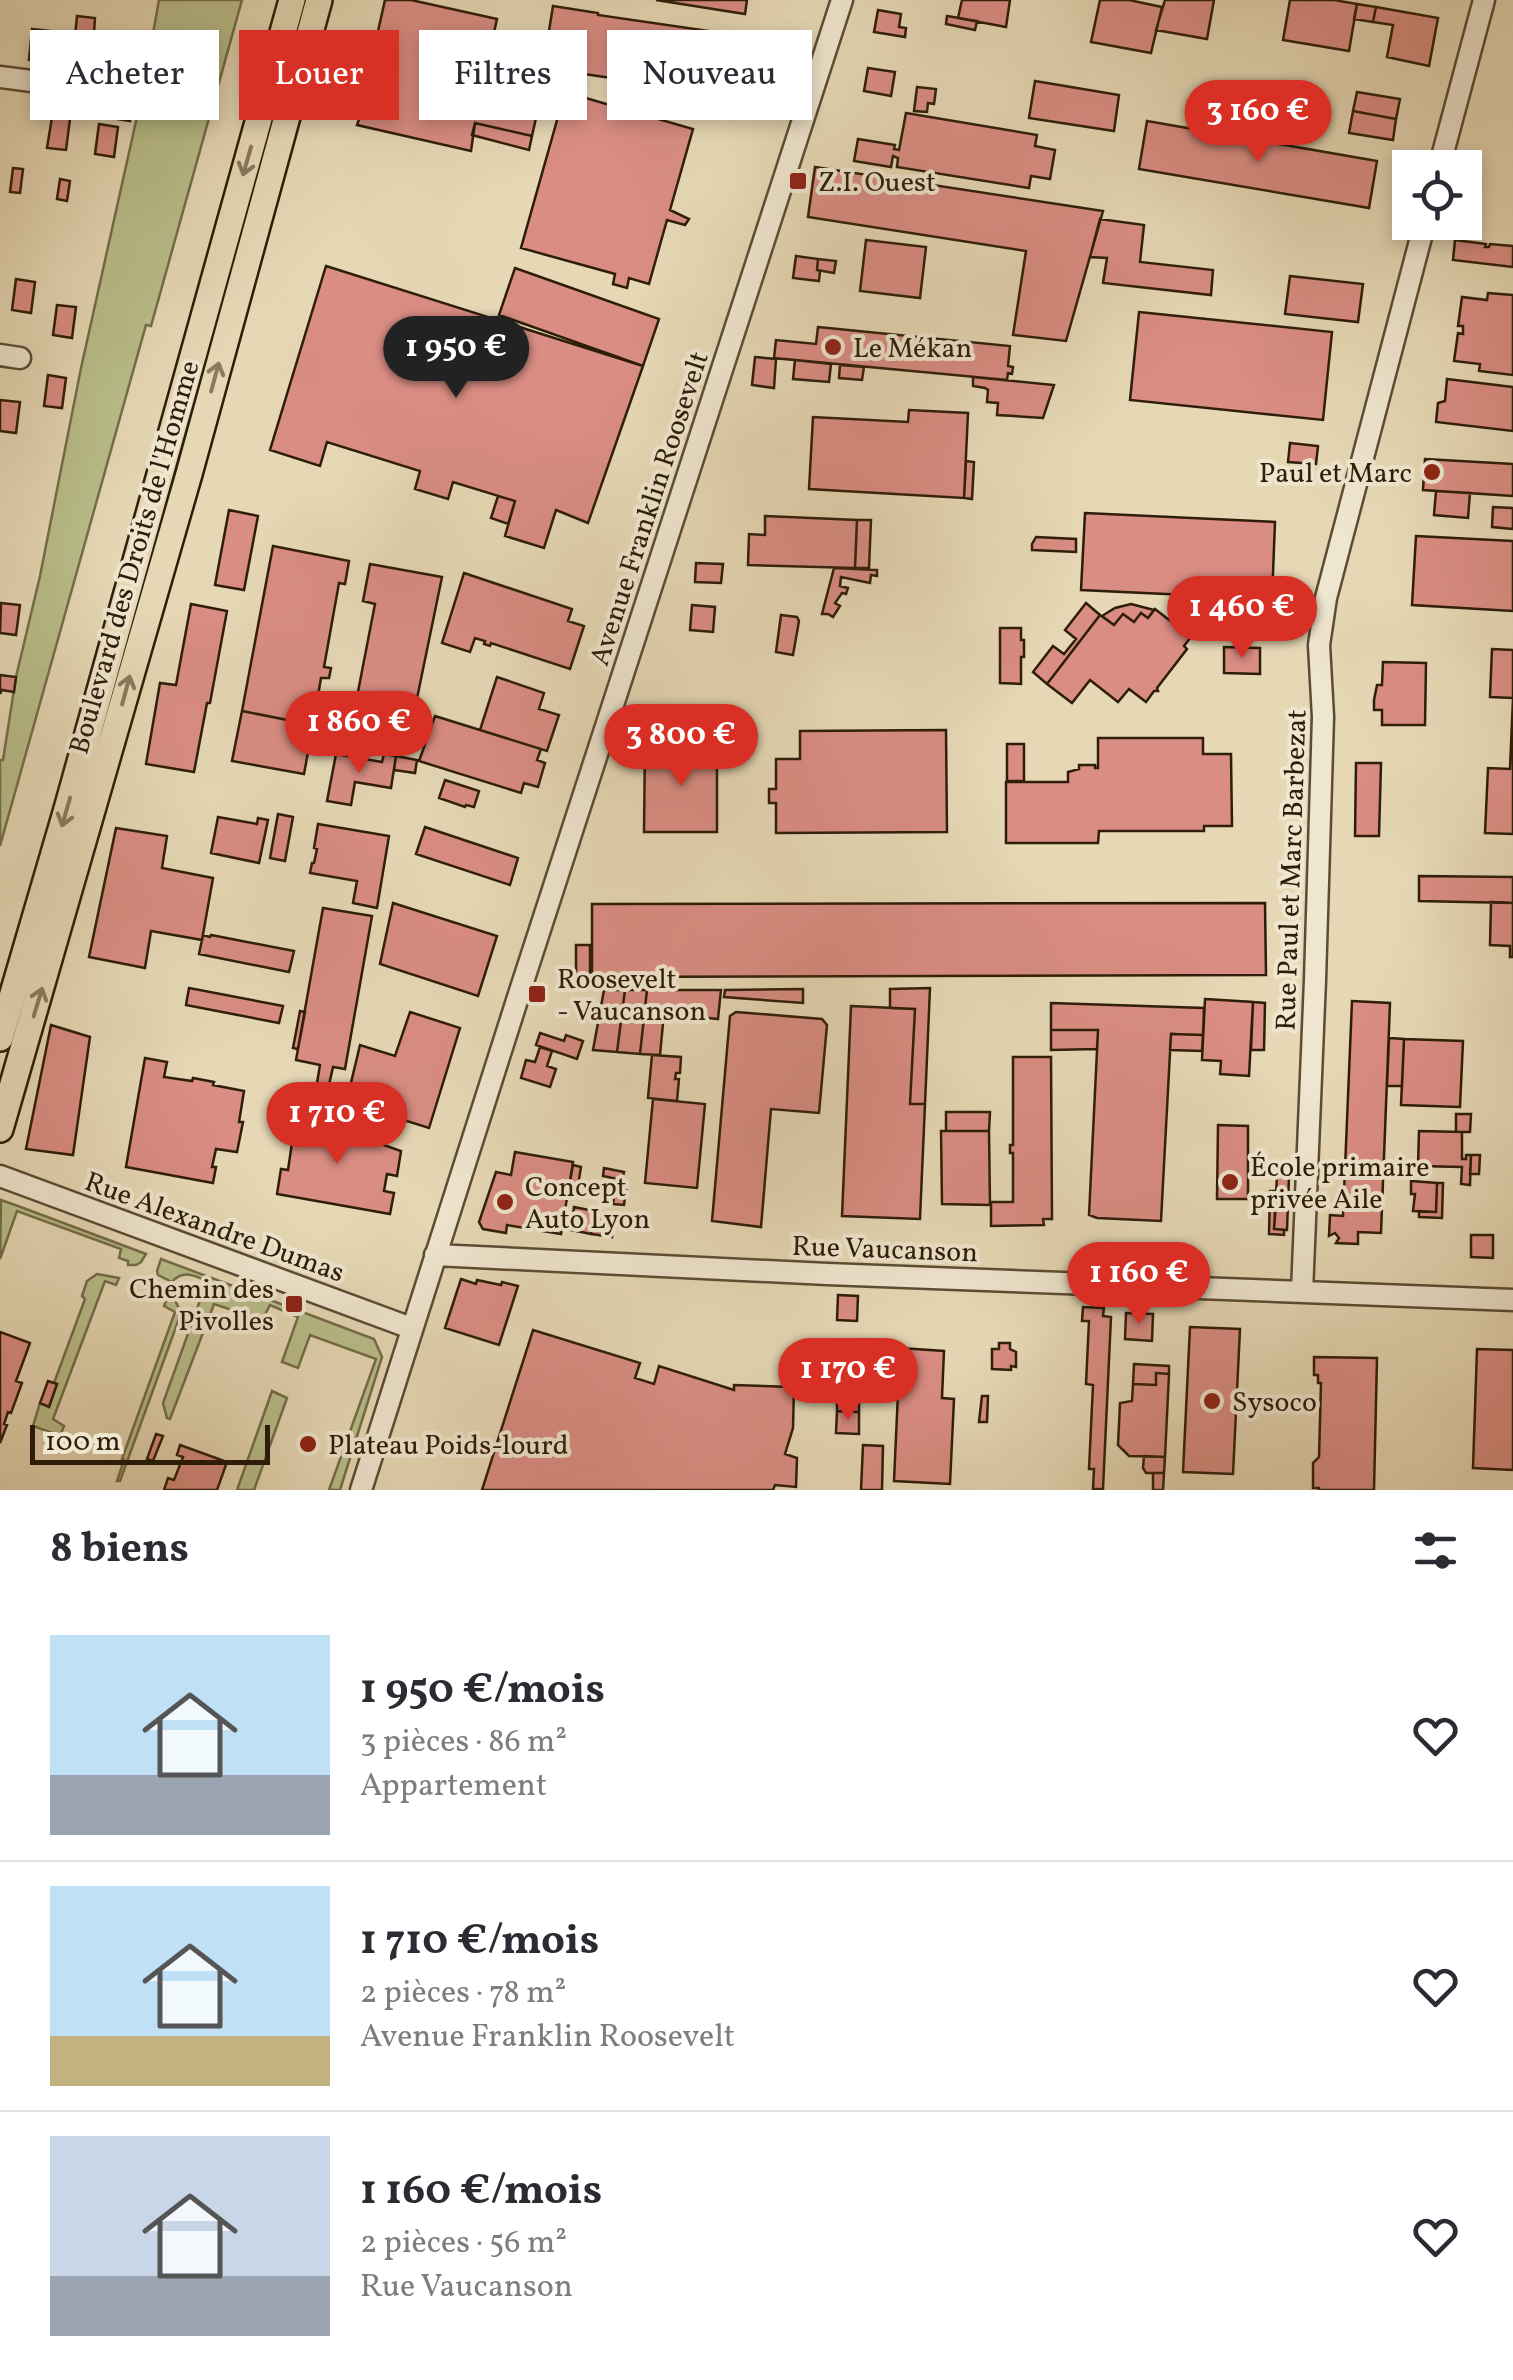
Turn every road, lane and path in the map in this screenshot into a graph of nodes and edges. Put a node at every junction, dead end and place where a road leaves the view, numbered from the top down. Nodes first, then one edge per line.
1 (292, 0) edge
2 (320, 0) edge
3 (842, 0) edge
4 (1484, 0) edge
5 (0, 77) edge
6 (30, 81) edge
7 (1445, 150) edge
8 (1420, 240) edge
9 (0, 1038) edge
10 (0, 1130) edge
11 (0, 1176) edge
12 (434, 1256) junction
13 (1302, 1292) junction
14 (1513, 1300) edge
15 (411, 1328) junction
16 (361, 1490) edge

1 -> 9 main road, Boulevard des Droits de l'Homme
10 -> 2 main road, Boulevard des Droits de l'Homme
3 - 12 street, Avenue Franklin Roosevelt
4 - 7 street
5 - 6 street
8 - 13 street, Rue Paul et Marc Barbezat
11 - 15 street, Rue Alexandre Dumas
12 - 13 street, Rue Vaucanson
12 - 15 street, Avenue Franklin Roosevelt
13 - 14 street, Rue Vaucanson
15 - 16 street, Avenue Franklin Roosevelt

